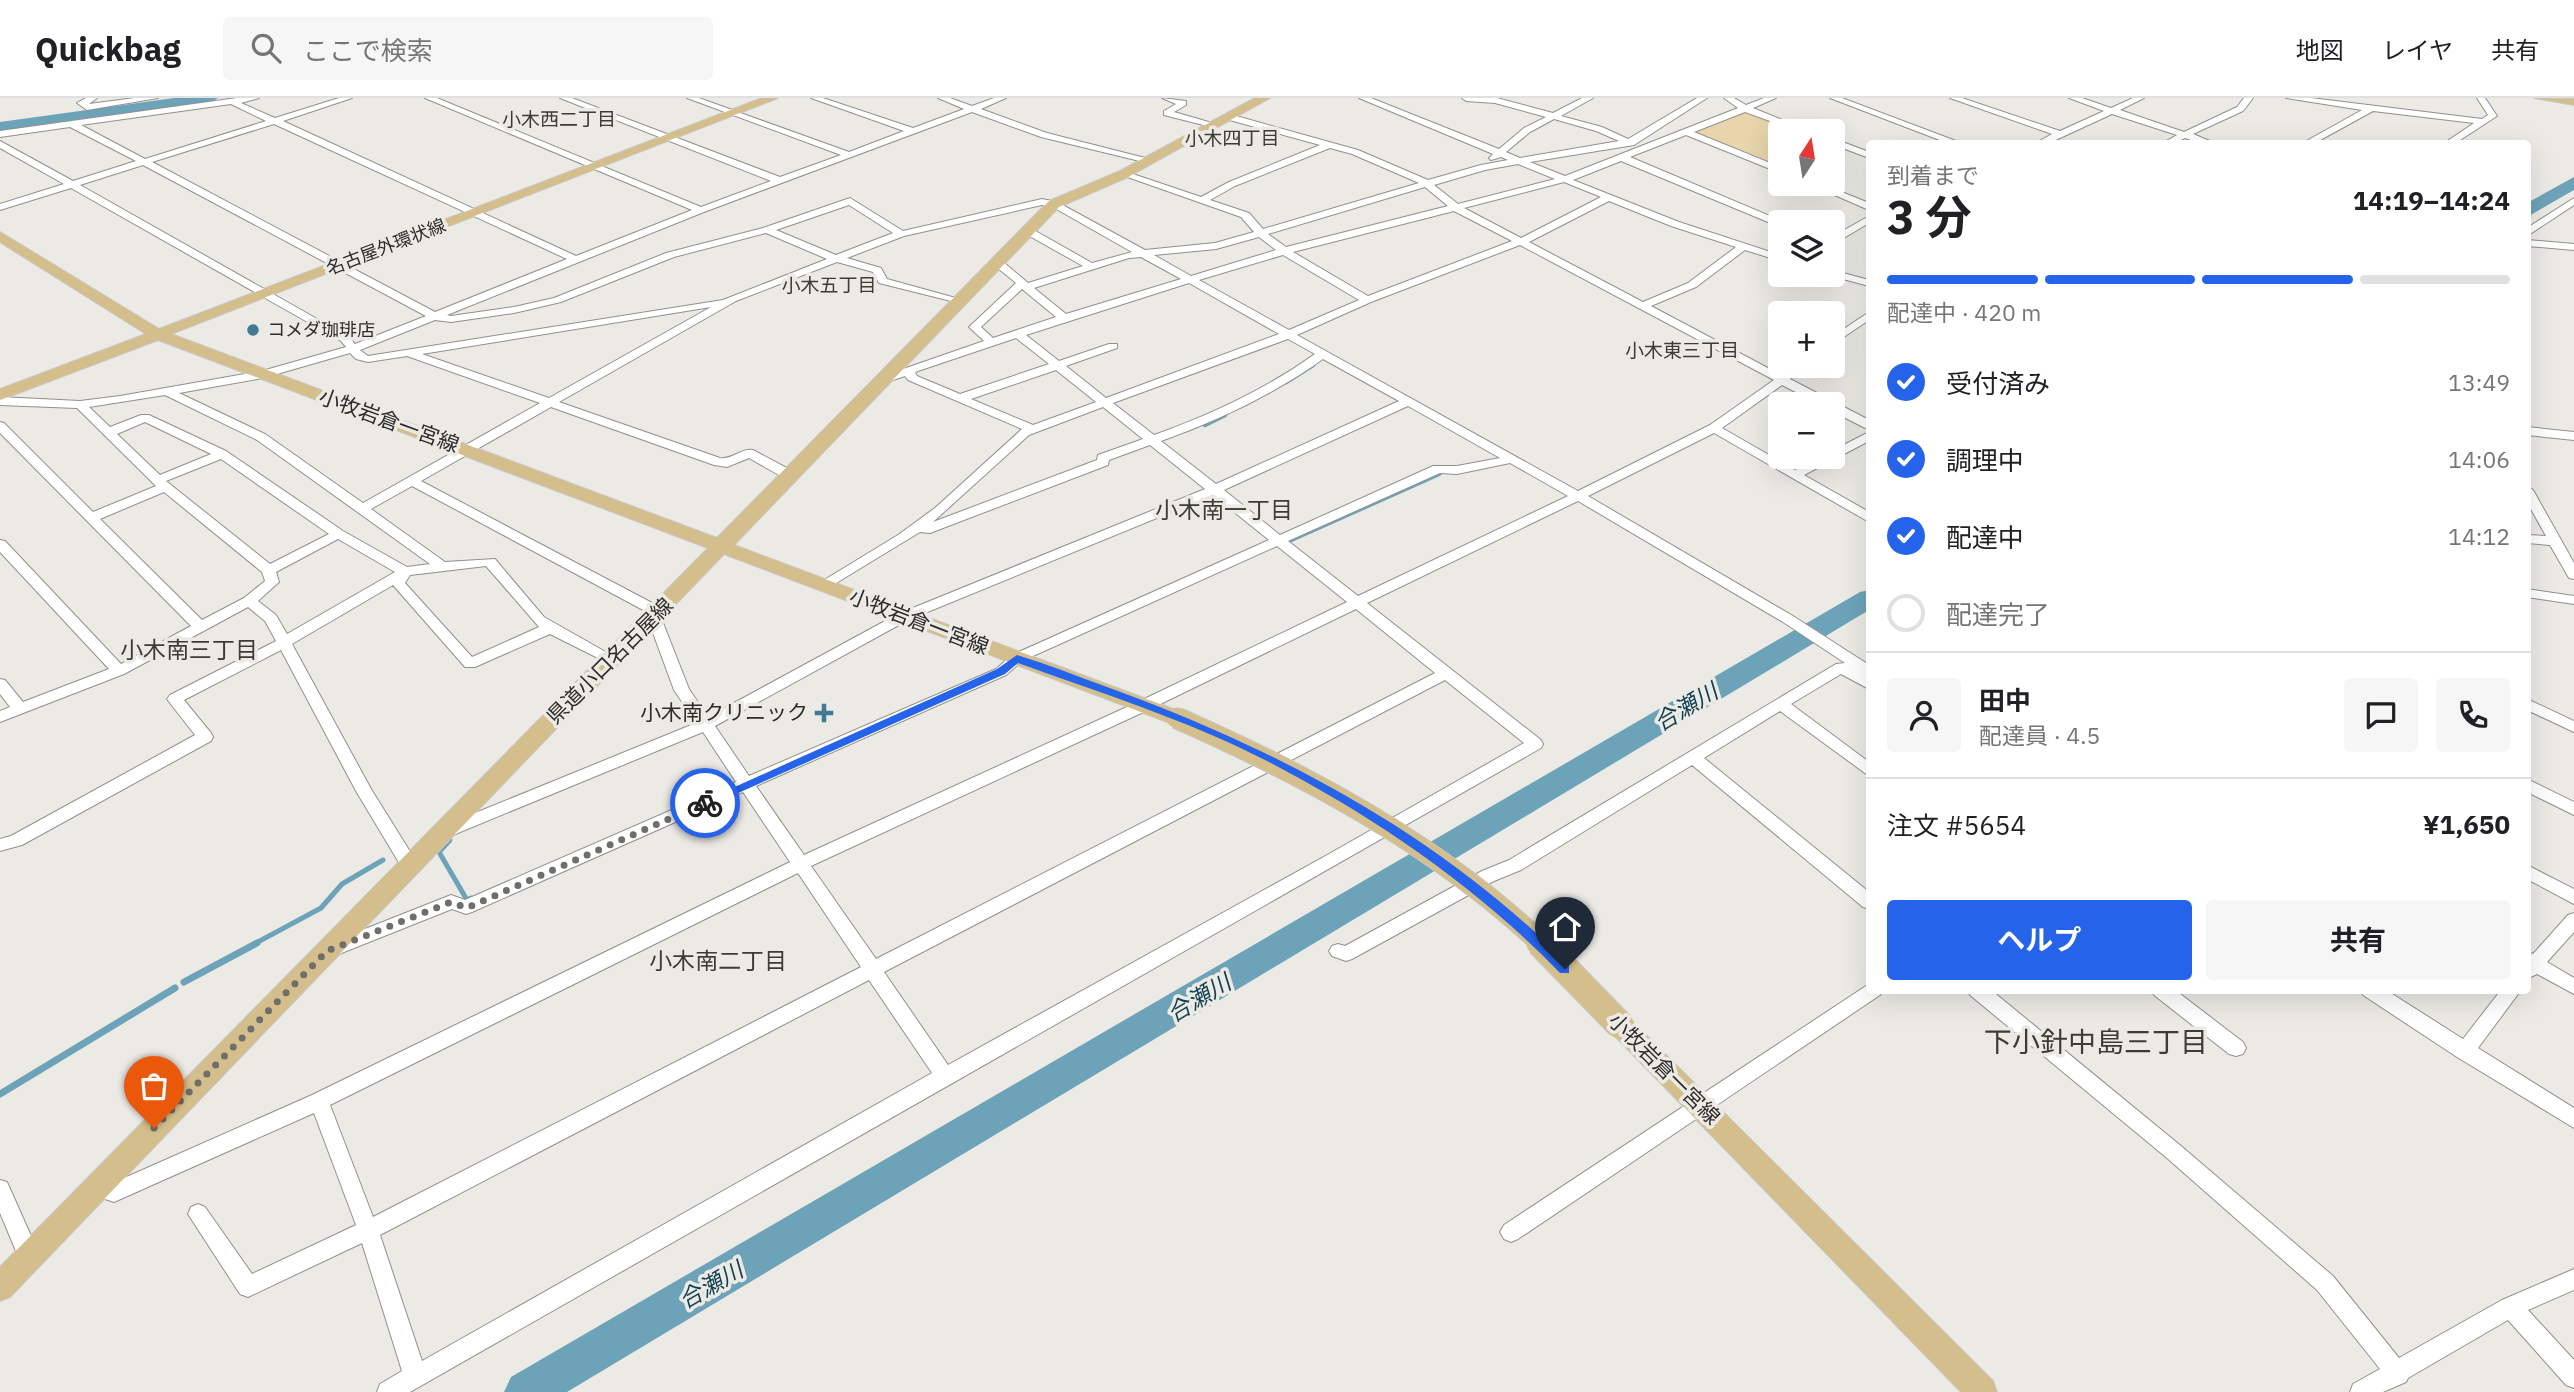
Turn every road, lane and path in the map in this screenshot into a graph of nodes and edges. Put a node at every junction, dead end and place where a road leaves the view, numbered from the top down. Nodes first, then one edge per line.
1 (93, 98) edge
2 (154, 98) edge
3 (254, 98) edge
4 (348, 98) edge
5 (429, 98) edge
6 (564, 98) edge
7 (691, 98) edge
8 (772, 98) edge
9 (815, 98) edge
10 (942, 98) edge
11 (1002, 98) edge
12 (1166, 98) edge
13 (1264, 98) edge
14 (1363, 98) edge
15 (1466, 98) edge
16 (1589, 98) edge
17 (1703, 98) edge
18 (1728, 98) edge
19 (1772, 98) edge
20 (1834, 98) edge
21 (1954, 98) edge
22 (2073, 98) edge
23 (2140, 98) edge
24 (2249, 98) edge
25 (2290, 98) edge
26 (2481, 98) edge
27 (2540, 98) edge
28 (231, 101) junction
29 (2574, 102) edge
30 (974, 108) junction
31 (1744, 108) junction
32 (2372, 108) junction
33 (2112, 111) junction
34 (733, 113) junction
35 (1555, 117) junction
36 (1773, 119) edge
37 (274, 121) junction
38 (1222, 121) junction
39 (2484, 122) junction
40 (72, 124) junction
41 (912, 131) junction
42 (1684, 131) junction
43 (0, 134) edge
44 (2060, 134) junction
45 (2184, 134) junction
46 (668, 138) junction
47 (1949, 140) edge
48 (2047, 140) edge
49 (2173, 140) edge
50 (2201, 140) edge
51 (2312, 140) edge
52 (2454, 140) edge
53 (1629, 142) junction
54 (0, 144) edge
55 (1329, 145) junction
56 (1845, 147) edge
57 (1644, 148) junction
58 (1848, 148) junction
59 (1845, 149) edge
60 (1500, 152) junction
61 (1866, 154) edge
62 (850, 155) junction
63 (1621, 156) junction
64 (1148, 160) junction
65 (1523, 161) junction
66 (144, 163) junction
67 (1768, 165) edge
68 (596, 166) junction
69 (1484, 167) junction
70 (1124, 174) junction
71 (1566, 179) junction
72 (780, 181) junction
73 (1426, 183) junction
74 (70, 186) junction
75 (1844, 196) edge
76 (1609, 197) junction
77 (1202, 200) junction
78 (2574, 201) edge
79 (1054, 204) junction
80 (1866, 205) edge
81 (0, 207) edge
82 (1457, 208) junction
83 (701, 210) junction
84 (473, 213) junction
85 (1768, 219) edge
86 (1866, 221) edge
87 (767, 230) junction
88 (2531, 230) edge
89 (1028, 231) junction
90 (901, 234) junction
91 (1262, 234) junction
92 (1845, 234) edge
93 (0, 236) edge
94 (1520, 242) junction
95 (2531, 243) edge
96 (2574, 247) edge
97 (1741, 248) junction
98 (1284, 251) junction
99 (1143, 253) junction
100 (1768, 255) edge
101 (834, 258) junction
102 (578, 260) junction
103 (998, 263) junction
104 (338, 265) junction
105 (1090, 265) junction
106 (1845, 277) edge
107 (1189, 279) junction
108 (1866, 282) edge
109 (1023, 286) junction
110 (265, 293) junction
111 (732, 299) junction
112 (1367, 300) junction
113 (959, 302) junction
114 (1642, 306) junction
115 (437, 317) junction
116 (1866, 317) edge
117 (1064, 318) junction
118 (1845, 333) edge
119 (1018, 334) junction
120 (1290, 334) junction
121 (159, 335) junction
122 (992, 343) junction
123 (1113, 346) dead end
124 (354, 348) junction
125 (406, 352) junction
126 (1324, 353) junction
127 (1057, 365) junction
128 (908, 371) junction
129 (263, 374) junction
130 (887, 378) junction
131 (1785, 378) edge
132 (1782, 380) junction
133 (168, 392) junction
134 (1805, 392) edge
135 (0, 396) edge
136 (961, 398) junction
137 (0, 401) edge
138 (1104, 401) junction
139 (1409, 401) junction
140 (547, 402) junction
141 (80, 405) junction
142 (1845, 413) edge
143 (1866, 423) edge
144 (1714, 428) junction
145 (1032, 429) junction
146 (2531, 431) edge
147 (110, 432) junction
148 (3, 434) edge
149 (2574, 436) edge
150 (1151, 438) junction
151 (1866, 438) edge
152 (1845, 449) edge
153 (468, 450) junction
154 (222, 454) junction
155 (1512, 459) junction
156 (1806, 469) edge
157 (1795, 475) junction
158 (791, 476) junction
159 (412, 481) junction
160 (162, 483) junction
161 (1214, 490) junction
162 (1578, 496) junction
163 (2531, 497) edge
164 (362, 509) junction
165 (1866, 516) edge
166 (91, 518) junction
167 (338, 534) junction
168 (903, 538) junction
169 (2531, 539) edge
170 (1278, 541) junction
171 (2555, 541) junction
172 (0, 544) edge
173 (721, 547) junction
174 (442, 566) junction
175 (269, 570) junction
176 (405, 572) junction
177 (2574, 575) edge
178 (824, 585) junction
179 (2531, 594) edge
180 (2574, 600) edge
181 (249, 601) junction
182 (1357, 604) junction
183 (654, 617) junction
184 (903, 618) junction
185 (200, 627) junction
186 (550, 628) junction
187 (285, 642) junction
188 (611, 659) junction
189 (1017, 659) junction
190 (1866, 670) edge
191 (119, 671) junction
192 (1445, 674) junction
193 (1866, 682) edge
194 (0, 684) edge
195 (1780, 704) junction
196 (1145, 705) junction
197 (2531, 706) edge
198 (20, 709) junction
199 (0, 717) edge
200 (705, 725) junction
201 (2574, 727) edge
202 (1694, 758) junction
203 (1866, 768) edge
204 (745, 786) junction
205 (2531, 787) edge
206 (2574, 810) edge
207 (443, 833) junction
208 (0, 845) edge
209 (801, 864) junction
210 (410, 866) junction
211 (2531, 873) edge
212 (2574, 897) edge
213 (1866, 900) edge
214 (2574, 920) edge
215 (327, 951) junction
216 (1338, 951) dead end
217 (2531, 963) edge
218 (2531, 966) edge
219 (872, 971) junction
220 (2574, 987) edge
221 (1867, 994) edge
222 (1982, 994) edge
223 (2166, 994) edge
224 (2376, 994) edge
225 (2509, 994) edge
226 (2236, 1048) dead end
227 (2464, 1051) junction
228 (944, 1076) junction
229 (319, 1101) junction
230 (1700, 1104) junction
231 (2574, 1119) edge
232 (97, 1187) junction
233 (0, 1189) edge
234 (198, 1214) dead end
235 (368, 1230) junction
236 (1511, 1232) dead end
237 (29, 1256) junction
238 (2574, 1279) edge
239 (0, 1287) edge
240 (2510, 1307) junction
241 (2398, 1374) junction
242 (415, 1376) junction
243 (2574, 1377) edge
244 (388, 1392) edge
245 (1982, 1392) edge
246 (2361, 1392) edge

1 - 2 street
3 - 28 street
4 - 37 street
5 - 68 street
6 - 46 street
7 - 34 street
8 - 34 main road, 名古屋外環状線
9 - 41 street
10 - 30 street
11 - 30 street
12 - 38 street
13 - 38 main road, 県道小口名古屋線
14 - 60 street
15 - 35 street
16 - 35 street
17 - 53 street
18 - 31 street
19 - 31 street
20 - 47 street
21 - 44 street
22 - 33 street
23 - 33 street
24 - 45 street
25 - 32 street
26 - 39 street
27 - 29 main road
28 - 37 street
28 - 40 street
30 - 41 street
30 - 64 street
31 - 36 street
31 - 42 street
32 - 39 street
32 - 51 street
33 - 44 street
33 - 45 street
34 - 46 main road, 名古屋外環状線
34 - 62 street
35 - 53 street
35 - 60 street
37 - 66 street
37 - 84 street
38 - 55 street
38 - 64 main road, 県道小口名古屋線
39 - 52 street
40 - 43 street
40 - 66 street
41 - 62 street
42 - 57 street
42 - 67 street
44 - 48 street
45 - 49 street
45 - 50 street
46 - 68 main road, 名古屋外環状線
46 - 72 street
53 - 57 street
53 - 65 street
54 - 74 street
55 - 73 street
55 - 77 street
56 - 58 street
57 - 63 street
58 - 59 street
58 - 61 street
60 - 65 street
60 - 69 street
62 - 72 street
63 - 71 street
63 - 85 street
64 - 70 main road, 県道小口名古屋線
65 - 69 street
65 - 71 street
66 - 74 street
66 - 104 street
68 - 83 street
68 - 84 main road, 名古屋外環状線
69 - 73 street
70 - 77 street
70 - 79 main road, 県道小口名古屋線
71 - 76 street
71 - 82 street
72 - 83 street
73 - 82 street
73 - 91 street
74 - 81 street
74 - 110 street
75 - 80 street
76 - 94 street
76 - 97 street
77 - 91 street
78 - 88 street
79 - 89 main road, 県道小口名古屋線
79 - 90 street
79 - 99 street
82 - 94 street
82 - 98 street
83 - 102 street
84 - 102 street
84 - 104 main road, 名古屋外環状線
86 - 92 street
87 - 90 street
87 - 101 street
87 - 115 street
89 - 103 main road, 県道小口名古屋線
89 - 105 street
90 - 101 street
91 - 98 street
91 - 99 street
93 - 121 main road, 小牧岩倉一宮線
94 - 112 street
94 - 114 street
95 - 96 street
97 - 100 street
97 - 114 street
98 - 107 street
98 - 112 street
99 - 105 street
99 - 107 street
101 - 111 street
101 - 113 street
102 - 115 street
103 - 109 street
103 - 113 main road, 県道小口名古屋線
104 - 110 main road, 名古屋外環状線
104 - 115 street
105 - 109 street
106 - 108 street
107 - 117 street
107 - 120 street
109 - 117 street
109 - 122 street
110 - 121 main road, 名古屋外環状線
110 - 124 street
111 - 125 street
111 - 140 street
112 - 120 street
113 - 130 main road, 県道小口名古屋線
114 - 132 street
115 - 124 street
116 - 118 street
117 - 119 street
119 - 122 street
119 - 127 street
120 - 126 street
120 - 138 street
121 - 129 main road, 小牧岩倉一宮線
121 - 135 main road, 名古屋外環状線
122 - 128 street
123 - 127 street
124 - 125 street
124 - 129 street
125 - 140 street
126 - 139 street
126 - 150 street
127 - 136 street
127 - 138 street
128 - 130 street
128 - 136 street
129 - 133 street
129 - 153 main road, 小牧岩倉一宮線
130 - 158 main road, 県道小口名古屋線
131 - 132 street
132 - 134 street
132 - 144 street
133 - 141 street
133 - 164 street
136 - 145 street
137 - 141 street
138 - 145 street
138 - 150 street
139 - 155 street
139 - 161 street
140 - 153 street
140 - 158 street
141 - 147 street
142 - 143 street
144 - 157 street
144 - 162 street
145 - 168 street
146 - 149 street
147 - 154 street
147 - 160 street
148 - 166 street
150 - 161 street
150 - 168 street
151 - 152 street
153 - 159 street
153 - 173 main road, 小牧岩倉一宮線
154 - 160 street
154 - 167 street
155 - 162 street
155 - 170 street
156 - 157 street
157 - 165 street
158 - 173 main road, 県道小口名古屋線
159 - 164 street
159 - 183 street
160 - 166 street
160 - 175 street
161 - 170 street
161 - 184 street
162 - 182 street
162 - 190 street
163 - 171 street
164 - 174 street
166 - 185 street
167 - 175 street
167 - 176 street
168 - 178 street
169 - 171 street
170 - 182 street
170 - 189 street
171 - 177 street
172 - 191 street
173 - 178 main road, 小牧岩倉一宮線
173 - 183 main road, 県道小口名古屋線
174 - 176 street
174 - 186 street
175 - 181 street
176 - 186 street
176 - 187 street
178 - 184 main road, 小牧岩倉一宮線
179 - 180 street
181 - 185 street
181 - 187 street
182 - 192 street
182 - 196 street
183 - 188 main road, 県道小口名古屋線
183 - 200 street
184 - 189 main road, 小牧岩倉一宮線
184 - 200 street
185 - 191 street
186 - 188 street
187 - 208 street
187 - 210 street
188 - 207 main road, 県道小口名古屋線
189 - 196 main road, 小牧岩倉一宮線
189 - 204 street
191 - 198 street
192 - 219 street
192 - 228 street
193 - 195 street
194 - 198 street
195 - 202 street
195 - 203 street
196 - 209 street
196 - 230 main road, 小牧岩倉一宮線, bridge
197 - 201 street
198 - 199 street
200 - 204 street
200 - 207 street
202 - 213 street
202 - 216 street
204 - 209 street
204 - 215 street
205 - 206 street
207 - 210 main road, 県道小口名古屋線
209 - 219 street
209 - 229 street
210 - 215 main road, 県道小口名古屋線
211 - 212 street
214 - 217 street
215 - 232 main road, 県道小口名古屋線
218 - 220 street
219 - 228 street
219 - 235 street
221 - 230 street
222 - 241 street
223 - 226 street
224 - 227 street
225 - 227 street
227 - 231 street
228 - 242 street
229 - 232 street
229 - 235 street
230 - 236 street
230 - 245 main road, 小牧岩倉一宮線
232 - 237 main road, 県道小口名古屋線
233 - 237 street
234 - 235 street
235 - 242 street
237 - 239 main road, 県道小口名古屋線
238 - 240 street
240 - 241 street
240 - 243 street
241 - 246 street
242 - 244 street

